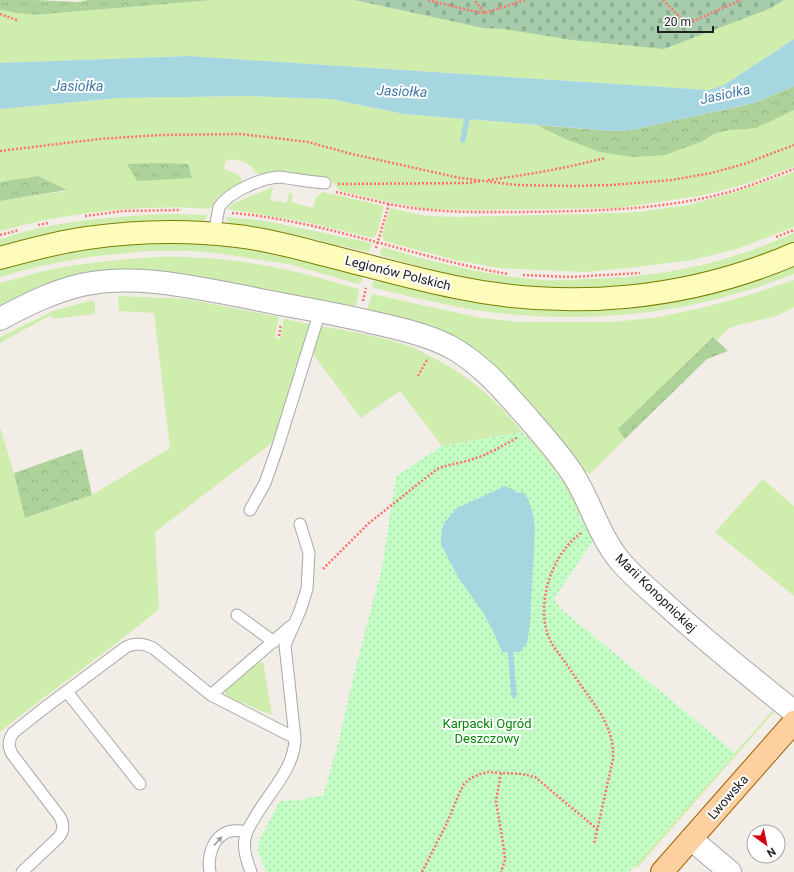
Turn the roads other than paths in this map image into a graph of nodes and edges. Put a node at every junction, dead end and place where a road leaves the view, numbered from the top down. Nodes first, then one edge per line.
1 (325, 183) road end
2 (214, 234) junction
3 (794, 254) edge
4 (0, 258) edge
5 (320, 311) junction
6 (0, 319) edge
7 (250, 510) dead end
8 (300, 524) dead end
9 (237, 615) dead end
10 (293, 624) junction
11 (274, 642) junction
12 (67, 692) junction
13 (212, 696) junction
14 (794, 712) edge
15 (794, 722) edge
16 (295, 738) junction
17 (140, 784) dead end
18 (247, 832) junction
19 (691, 839) junction
20 (22, 872) edge
21 (210, 872) edge
22 (250, 872) edge
23 (662, 872) edge
24 (730, 872) edge

1 - 2 lane
2 - 3 main road, Legionów Polskich
2 - 4 main road, Legionów Polskich
5 - 6 street, Marii Konopnickiej
5 - 7 lane
5 - 14 street, Marii Konopnickiej
8 - 10 lane
9 - 11 lane
10 - 11 lane
10 - 16 lane
11 - 13 lane
12 - 13 lane
12 - 17 lane
12 - 20 lane
13 - 16 lane
15 - 19 main road, Lwowska
16 - 18 lane
21 -> 18 lane
18 - 22 lane
19 - 23 main road, Lwowska
19 - 24 street

